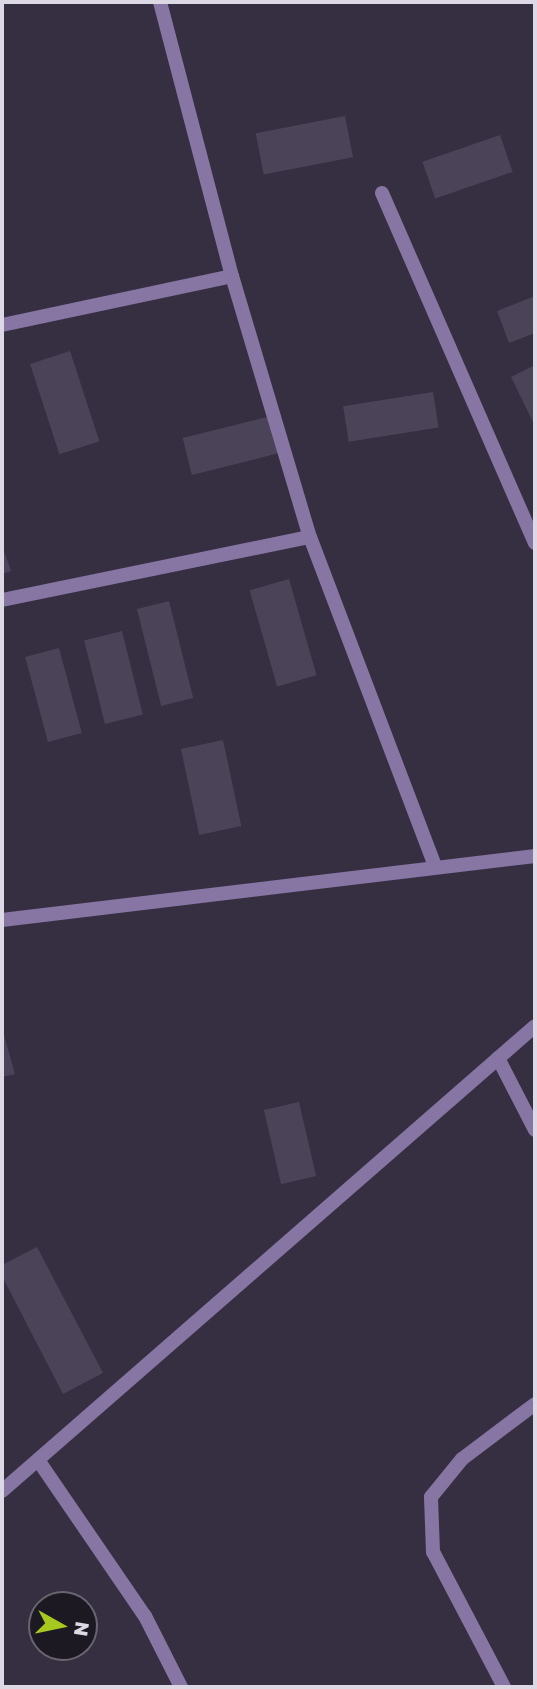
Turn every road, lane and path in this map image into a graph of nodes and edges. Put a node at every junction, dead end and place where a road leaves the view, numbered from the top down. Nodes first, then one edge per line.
1 (160, 2) edge
2 (382, 193) dead end
3 (232, 276) junction
4 (2, 325) edge
5 (310, 537) junction
6 (535, 542) edge
7 (2, 600) edge
8 (535, 856) edge
9 (435, 866) junction
10 (2, 920) edge
11 (535, 1026) edge
12 (498, 1058) junction
13 (535, 1130) edge
14 (535, 1404) edge
15 (38, 1460) junction
16 (2, 1491) edge
17 (181, 1687) edge
18 (505, 1687) edge

1 - 3 street
2 - 6 street
3 - 4 street
3 - 5 street
5 - 7 street
5 - 9 street
8 - 9 street
9 - 10 street
11 - 12 street
12 - 13 street
12 - 15 street
14 - 18 street
15 - 16 street
15 - 17 street

